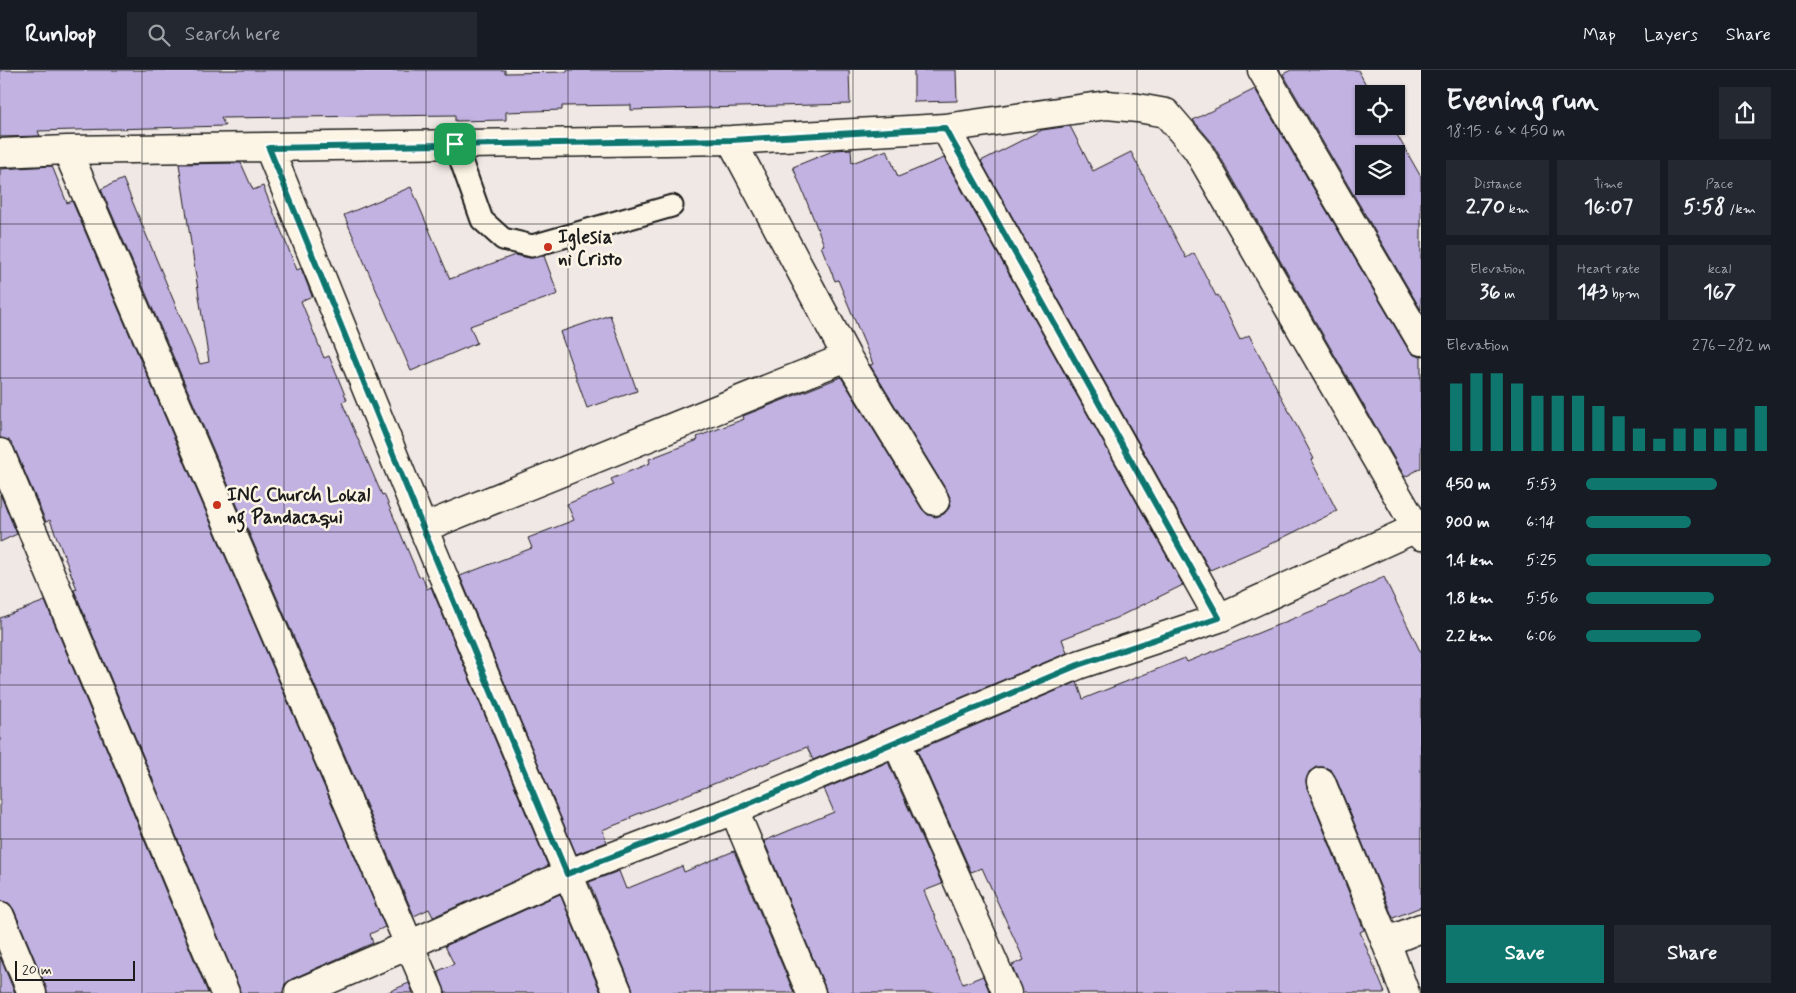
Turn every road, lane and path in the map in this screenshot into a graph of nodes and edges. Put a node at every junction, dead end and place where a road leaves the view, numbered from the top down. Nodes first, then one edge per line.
1 (1262, 70) edge
2 (945, 128) junction
3 (731, 140) junction
4 (455, 144) junction
5 (269, 148) junction
6 (67, 150) junction
7 (0, 153) edge
8 (672, 206) dead end
9 (1421, 341) edge
10 (847, 357) junction
11 (0, 452) edge
12 (935, 502) dead end
13 (423, 528) junction
14 (1419, 532) edge
15 (1219, 618) junction
16 (897, 743) junction
17 (1321, 782) dead end
18 (734, 810) junction
19 (567, 874) junction
20 (0, 916) edge
21 (1421, 928) edge
22 (1386, 942) junction
23 (409, 945) junction
24 (32, 993) edge
25 (225, 993) edge
26 (298, 993) edge
27 (430, 993) edge
28 (618, 993) edge
29 (811, 993) edge
30 (1007, 993) edge
31 (1405, 993) edge

1 - 9 street
2 - 3 street
2 - 14 street
2 - 15 street
3 - 4 street
3 - 10 street
4 - 5 street
4 - 8 lane
5 - 6 street
5 - 13 street
6 - 7 street
6 - 23 street
10 - 12 street
10 - 13 street
11 - 25 street
13 - 19 street
14 - 15 street
15 - 16 street
16 - 18 street
16 - 30 street
17 - 22 street
18 - 19 street
18 - 29 street
19 - 23 street
19 - 28 street
20 - 24 street
21 - 22 street
22 - 31 street
23 - 26 street
23 - 27 street

